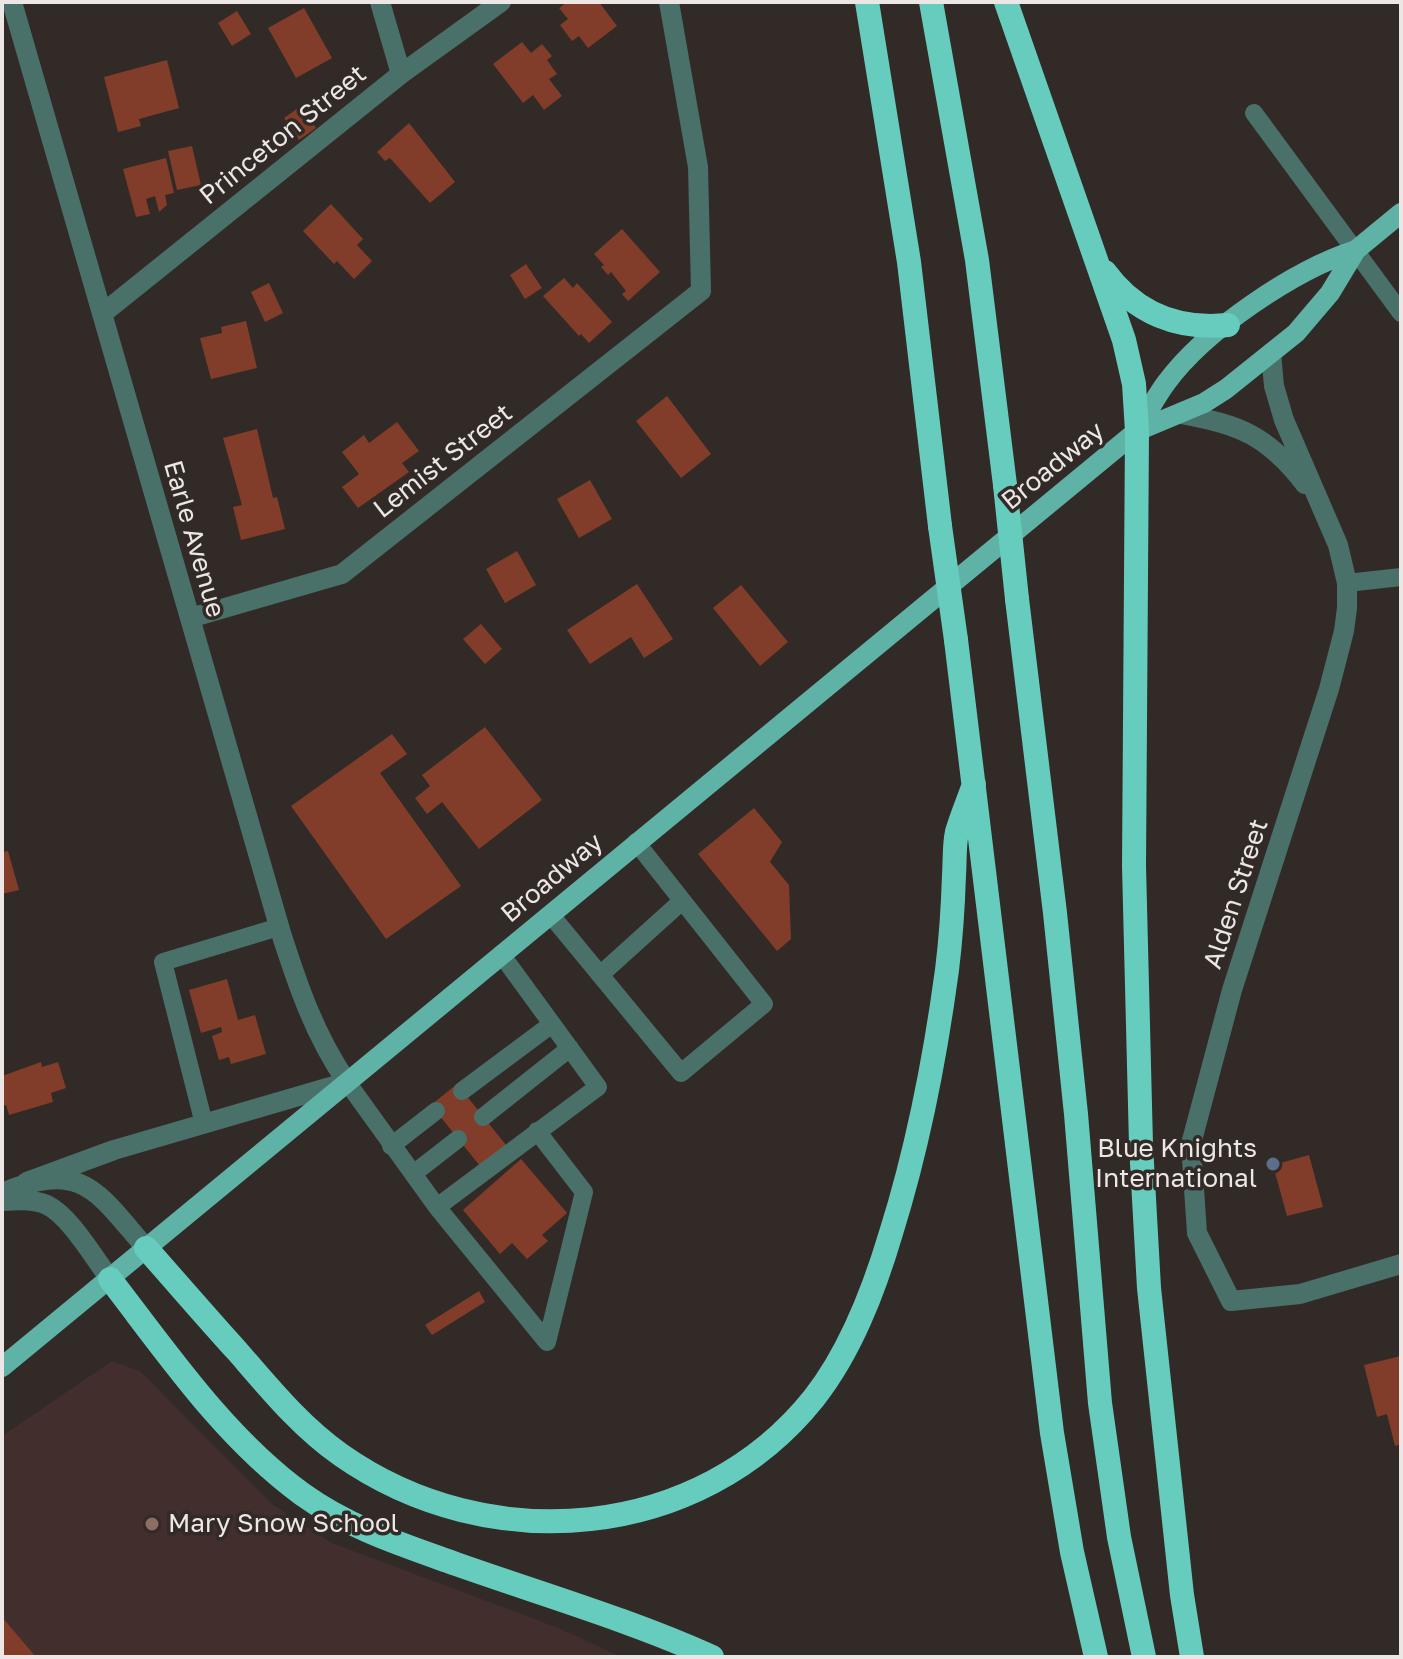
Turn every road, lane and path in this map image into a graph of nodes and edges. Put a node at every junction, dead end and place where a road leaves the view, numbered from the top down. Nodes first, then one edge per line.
1 (12, 2) edge
2 (380, 2) edge
3 (501, 2) edge
4 (669, 2) edge
5 (867, 2) edge
6 (931, 2) edge
7 (1006, 2) edge
8 (401, 74) junction
9 (1254, 113) dead end
10 (1401, 213) edge
11 (1356, 250) junction
12 (1093, 253) junction
13 (1401, 313) edge
14 (102, 314) junction
15 (1228, 325) junction
16 (1271, 353) junction
17 (1181, 414) junction
18 (1137, 431) junction
19 (1319, 503) junction
20 (1401, 577) edge
21 (1347, 583) junction
22 (190, 618) junction
23 (974, 784) junction
24 (636, 842) junction
25 (682, 901) junction
26 (550, 914) junction
27 (279, 927) junction
28 (501, 954) junction
29 (600, 975) junction
30 (552, 1024) junction
31 (570, 1048) junction
32 (347, 1082) junction
33 (462, 1091) dead end
34 (436, 1111) dead end
35 (483, 1117) dead end
36 (204, 1124) junction
37 (537, 1131) junction
38 (458, 1139) dead end
39 (391, 1146) junction
40 (413, 1174) junction
41 (27, 1182) junction
42 (2, 1193) edge
43 (2, 1201) edge
44 (437, 1207) junction
45 (146, 1248) junction
46 (1401, 1264) edge
47 (110, 1279) junction
48 (2, 1367) edge
49 (712, 1657) edge
50 (1096, 1657) edge
51 (1144, 1657) edge
52 (1192, 1657) edge

1 - 14 street, Earle Avenue
2 - 8 street
3 - 8 street, Princeton Street
4 - 22 street, Lemist Street
5 - 23 highway, bridge
6 - 51 highway, bridge
7 - 12 highway
8 - 14 street, Princeton Street
9 - 11 lane
10 - 11 main road, Broadway
11 - 13 lane
11 - 15 main road, Broadway
11 - 16 main road, Broadway
12 - 15 highway
12 - 18 highway
14 - 22 street, Earle Avenue
15 - 18 main road, Broadway
16 - 17 main road, Broadway
16 - 19 street, Alden Street
17 - 18 main road, Broadway
17 - 19 street, Alden Street
18 - 24 main road, Broadway
18 - 52 highway
19 - 21 street, Alden Street
20 - 21 lane
21 - 46 street, Alden Street
22 - 27 street, Earle Avenue
23 - 45 highway
23 - 50 highway
24 - 25 lane
24 - 26 main road, Broadway
25 - 29 lane
25 - 29 lane
26 - 28 main road, Broadway
26 - 29 lane
27 - 32 street, Earle Avenue
27 - 36 lane
28 - 30 lane
28 - 32 main road, Broadway
30 - 31 lane
30 - 33 lane
31 - 35 lane
31 - 37 lane
32 - 36 street
32 - 39 lane
32 - 45 main road, Broadway
34 - 39 lane
36 - 41 street
37 - 44 lane
37 - 44 lane
38 - 40 lane
39 - 40 lane
40 - 44 lane
41 - 42 street
41 - 45 street
43 - 47 street
45 - 47 main road, Broadway
47 - 48 main road, Broadway
47 - 49 highway

